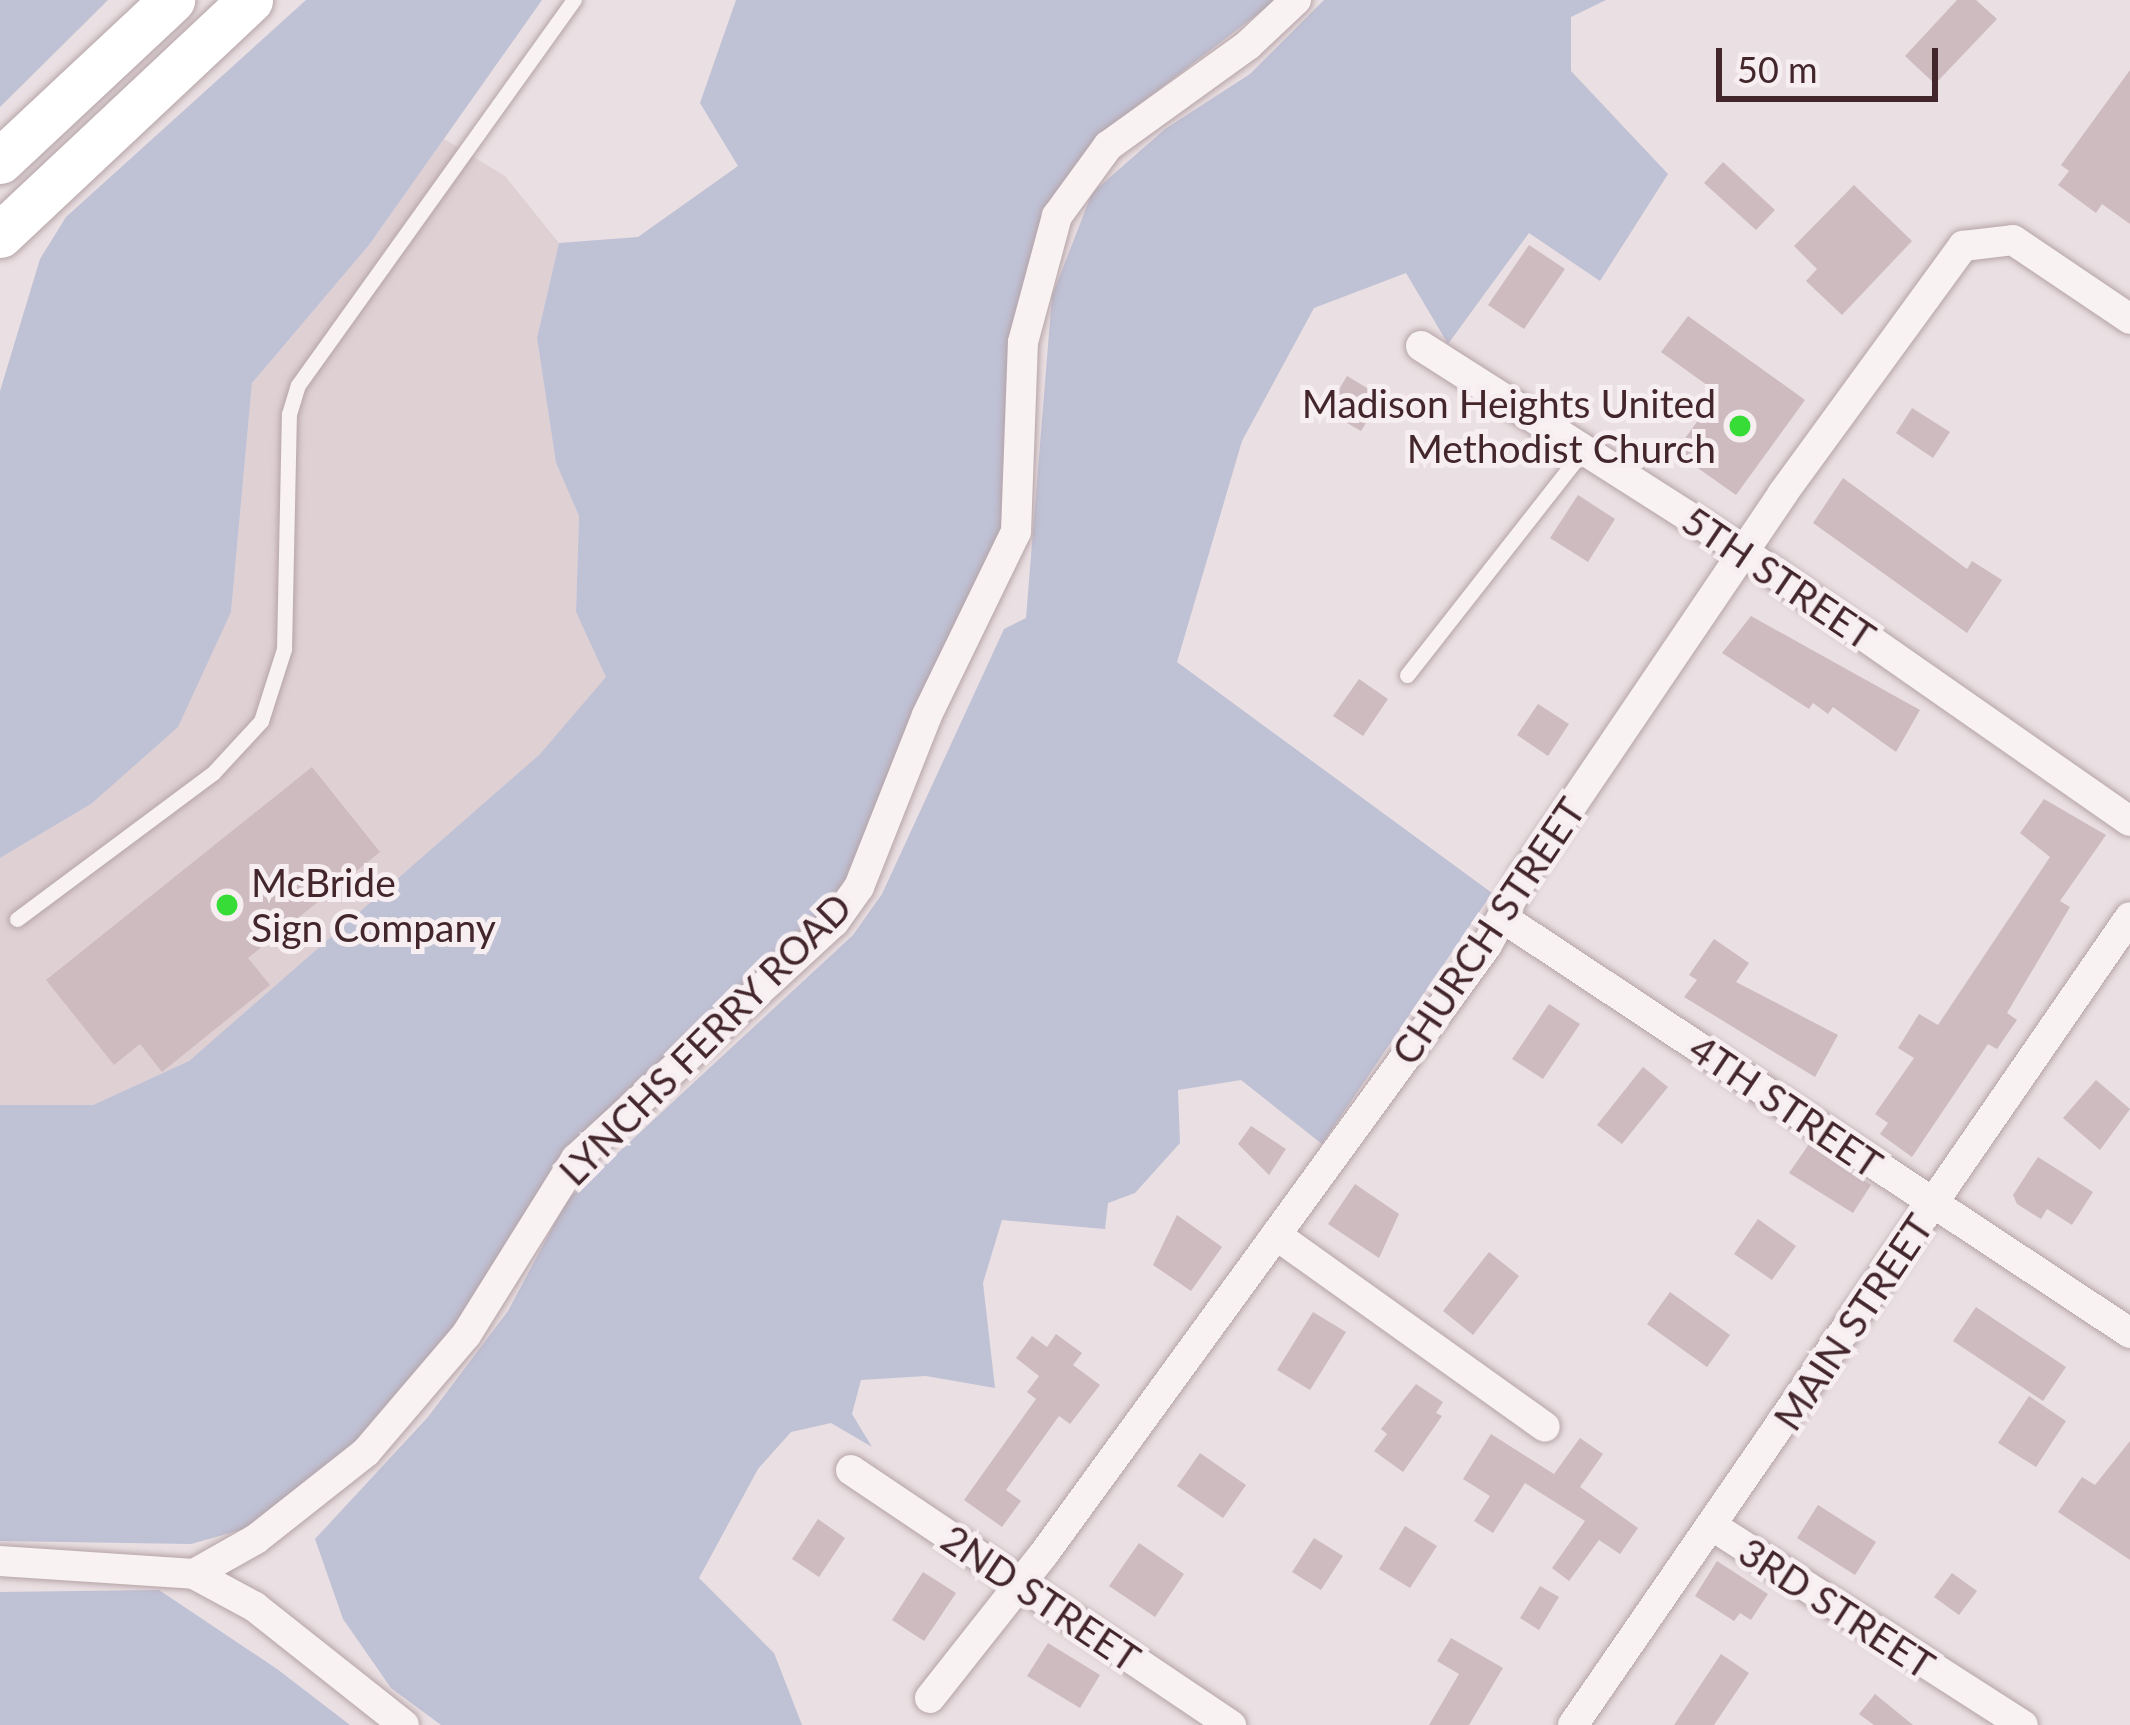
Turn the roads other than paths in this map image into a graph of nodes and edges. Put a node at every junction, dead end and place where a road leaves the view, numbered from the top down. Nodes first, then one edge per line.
1 (172, 0) edge
2 (250, 0) edge
3 (574, 0) edge
4 (1296, 0) edge
5 (0, 160) edge
6 (0, 236) edge
7 (2130, 320) edge
8 (1421, 346) dead end
9 (1584, 448) junction
10 (1744, 552) junction
11 (1407, 675) dead end
12 (2130, 821) edge
13 (2130, 916) edge
14 (1503, 918) junction
15 (17, 919) dead end
16 (1933, 1204) junction
17 (1276, 1234) junction
18 (2130, 1333) edge
19 (1544, 1427) dead end
20 (851, 1470) dead end
21 (1714, 1527) junction
22 (0, 1561) edge
23 (194, 1574) junction
24 (1022, 1582) junction
25 (930, 1698) dead end
26 (404, 1725) edge
27 (1231, 1725) edge
28 (1573, 1725) edge
29 (2024, 1725) edge

1 - 5 main road
2 - 6 main road
3 - 15 lane
4 - 23 street, LYNCHS FERRY ROAD
7 - 10 street, CHURCH STREET
8 - 9 street, 5TH STREET
9 - 10 street, 5TH STREET
9 - 11 lane
10 - 12 street, 5TH STREET
10 - 14 street, CHURCH STREET
13 - 16 street, MAIN STREET
14 - 16 street, 4TH STREET
14 - 17 street, CHURCH STREET
16 - 18 street, 4TH STREET
16 - 21 street, MAIN STREET
17 - 19 street
17 - 24 street, CHURCH STREET
20 - 24 street, 2ND STREET
21 - 28 street, MAIN STREET
21 - 29 street, 3RD STREET
22 - 23 street
23 - 26 street
24 - 25 street, CHURCH STREET
24 - 27 street, 2ND STREET

